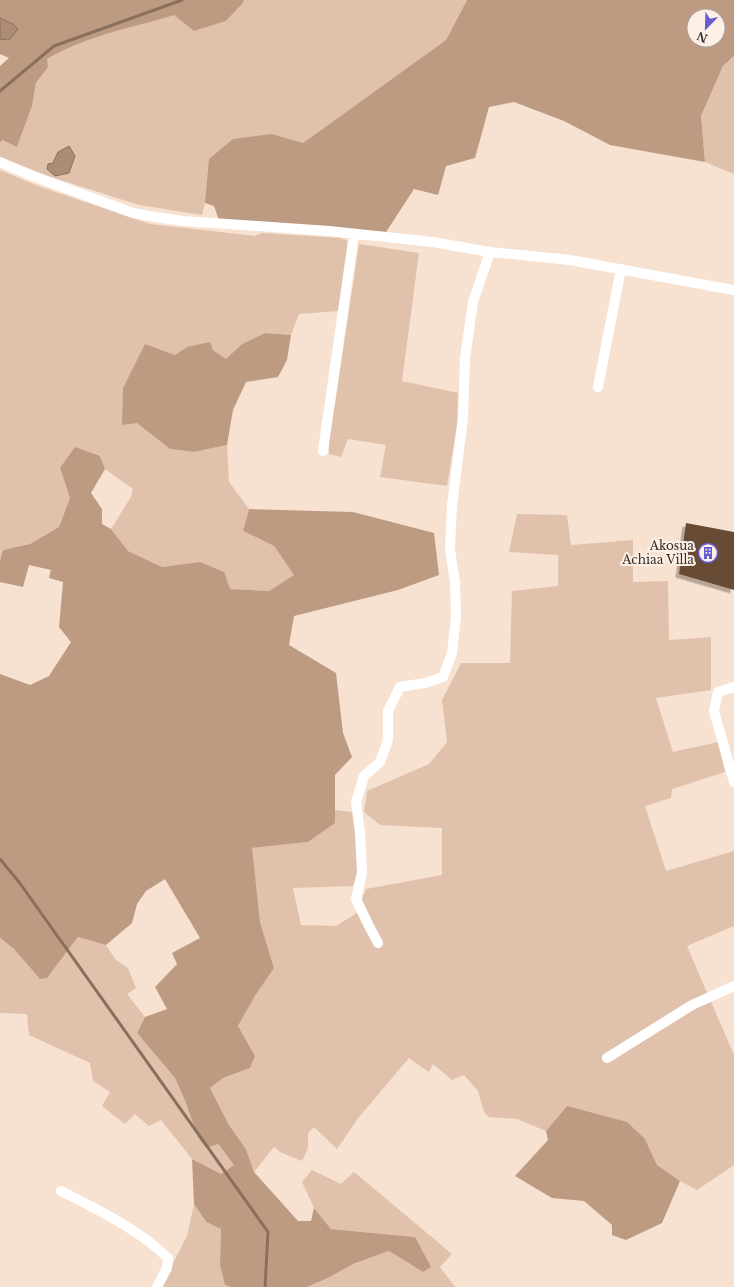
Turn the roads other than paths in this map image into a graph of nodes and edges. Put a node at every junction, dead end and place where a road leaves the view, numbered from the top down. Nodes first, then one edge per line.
1 (0, 162) edge
2 (354, 234) junction
3 (490, 252) junction
4 (621, 269) junction
5 (734, 290) edge
6 (598, 387) dead end
7 (323, 451) dead end
8 (734, 687) edge
9 (734, 782) edge
10 (378, 943) dead end
11 (734, 986) edge
12 (607, 1058) dead end
13 (61, 1191) dead end
14 (157, 1287) edge

1 - 2 street
2 - 3 street
2 - 7 street
3 - 4 street
3 - 10 street
4 - 5 street
4 - 6 street
8 - 9 street
11 - 12 street
13 - 14 street

